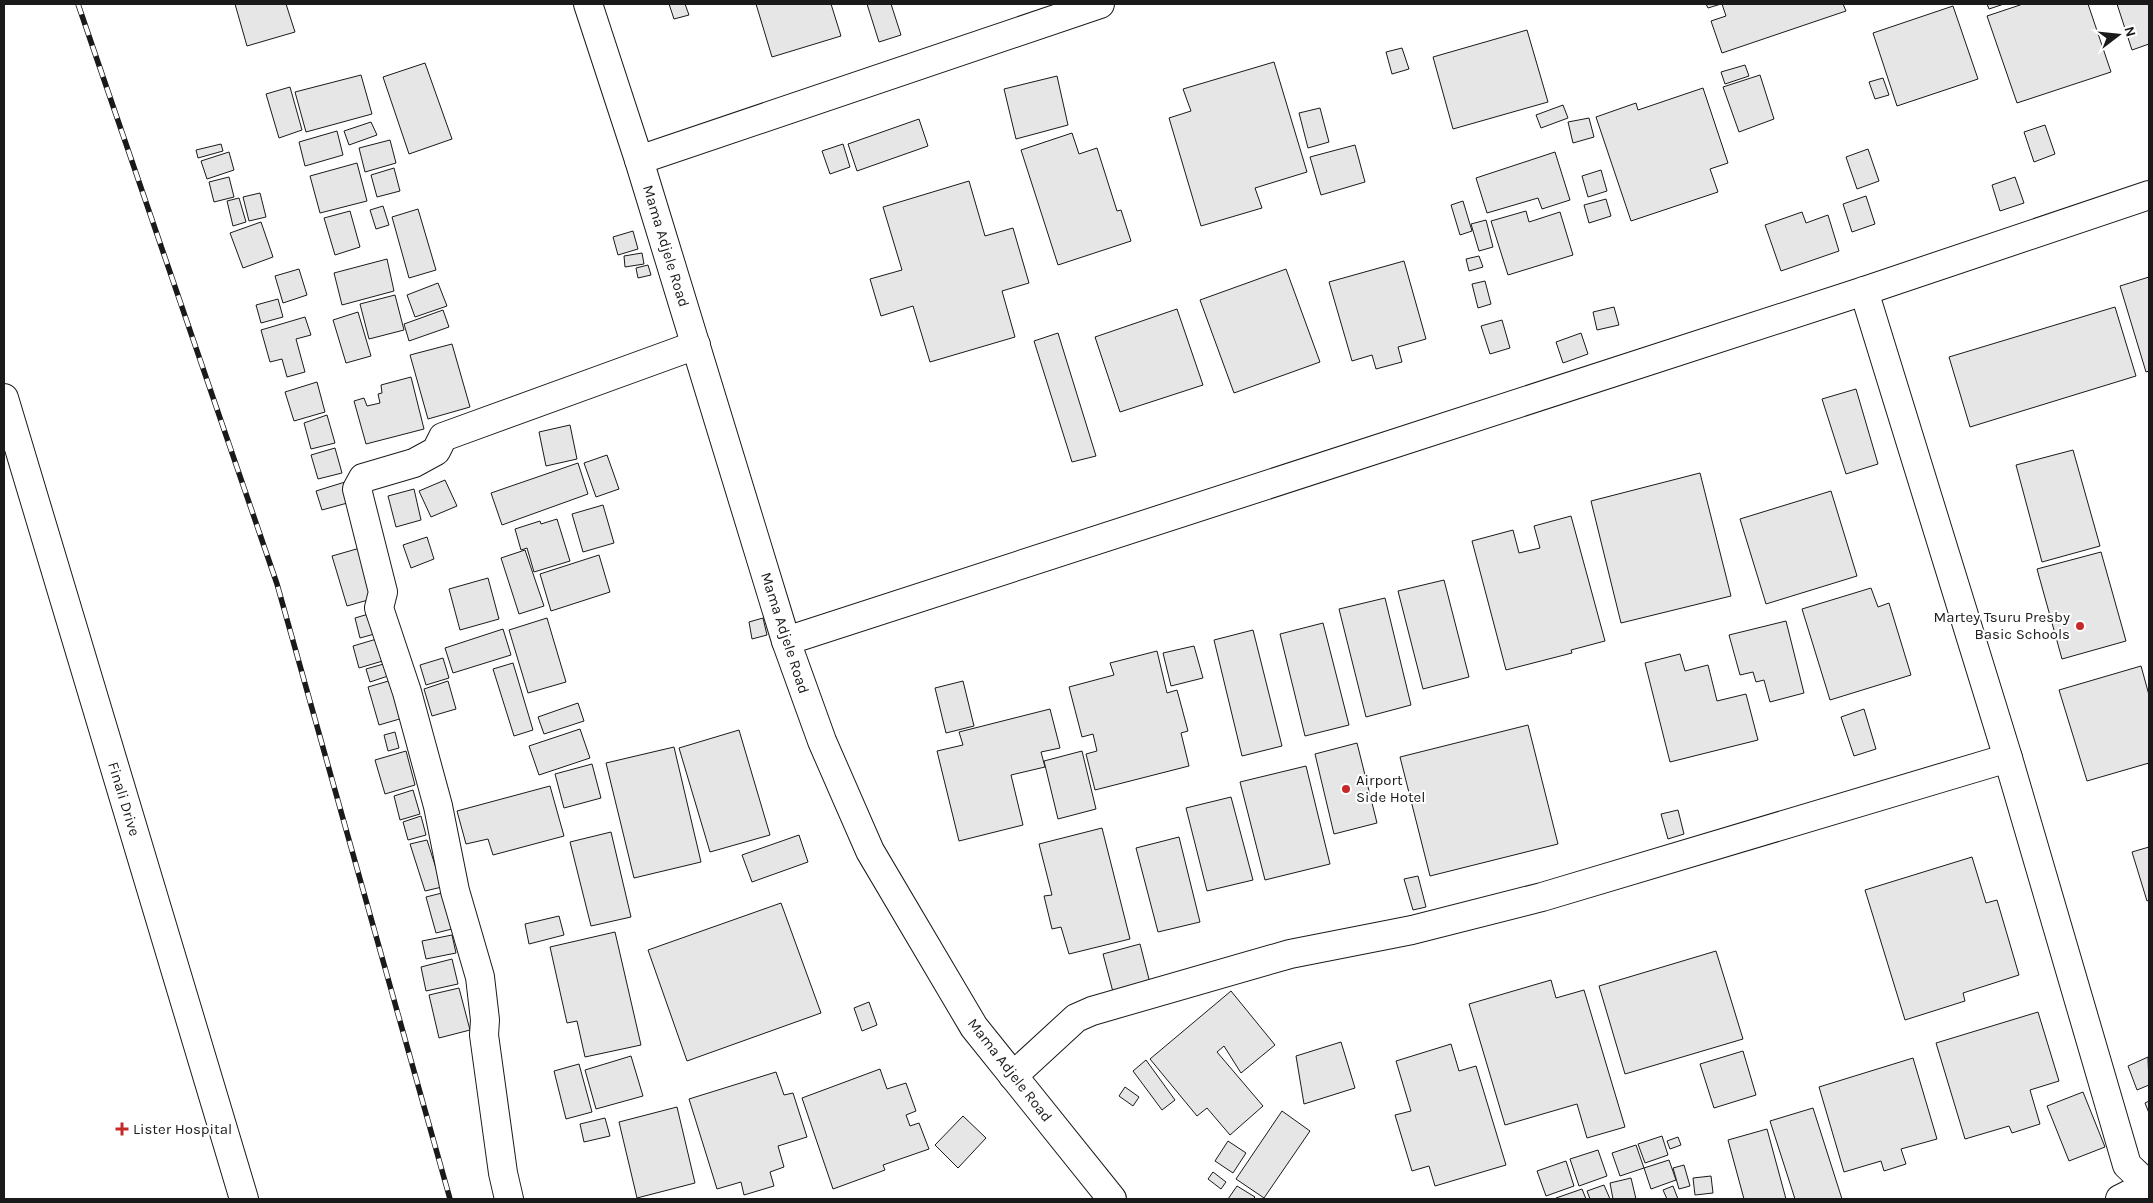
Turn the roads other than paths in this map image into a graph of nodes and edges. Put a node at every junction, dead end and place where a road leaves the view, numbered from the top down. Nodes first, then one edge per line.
1 (588, 4) edge
2 (1100, 4) edge
3 (640, 160) junction
4 (2149, 195) edge
5 (1864, 291) junction
6 (696, 345) junction
7 (4, 398) edge
8 (786, 640) junction
9 (2008, 758) junction
10 (1013, 1076) junction
11 (2149, 1185) edge
12 (244, 1199) edge
13 (509, 1199) edge
14 (1112, 1199) edge
15 (2120, 1199) edge

1 - 3 street, Mama Adjele Road
2 - 3 street
3 - 6 street, Mama Adjele Road
4 - 5 street
5 - 8 street
5 - 9 street
6 - 8 street, Mama Adjele Road
6 - 13 street
7 - 12 street, Finali Drive
8 - 10 street, Mama Adjele Road
9 - 10 street
9 - 11 street
10 - 14 street, Mama Adjele Road
11 - 15 street

